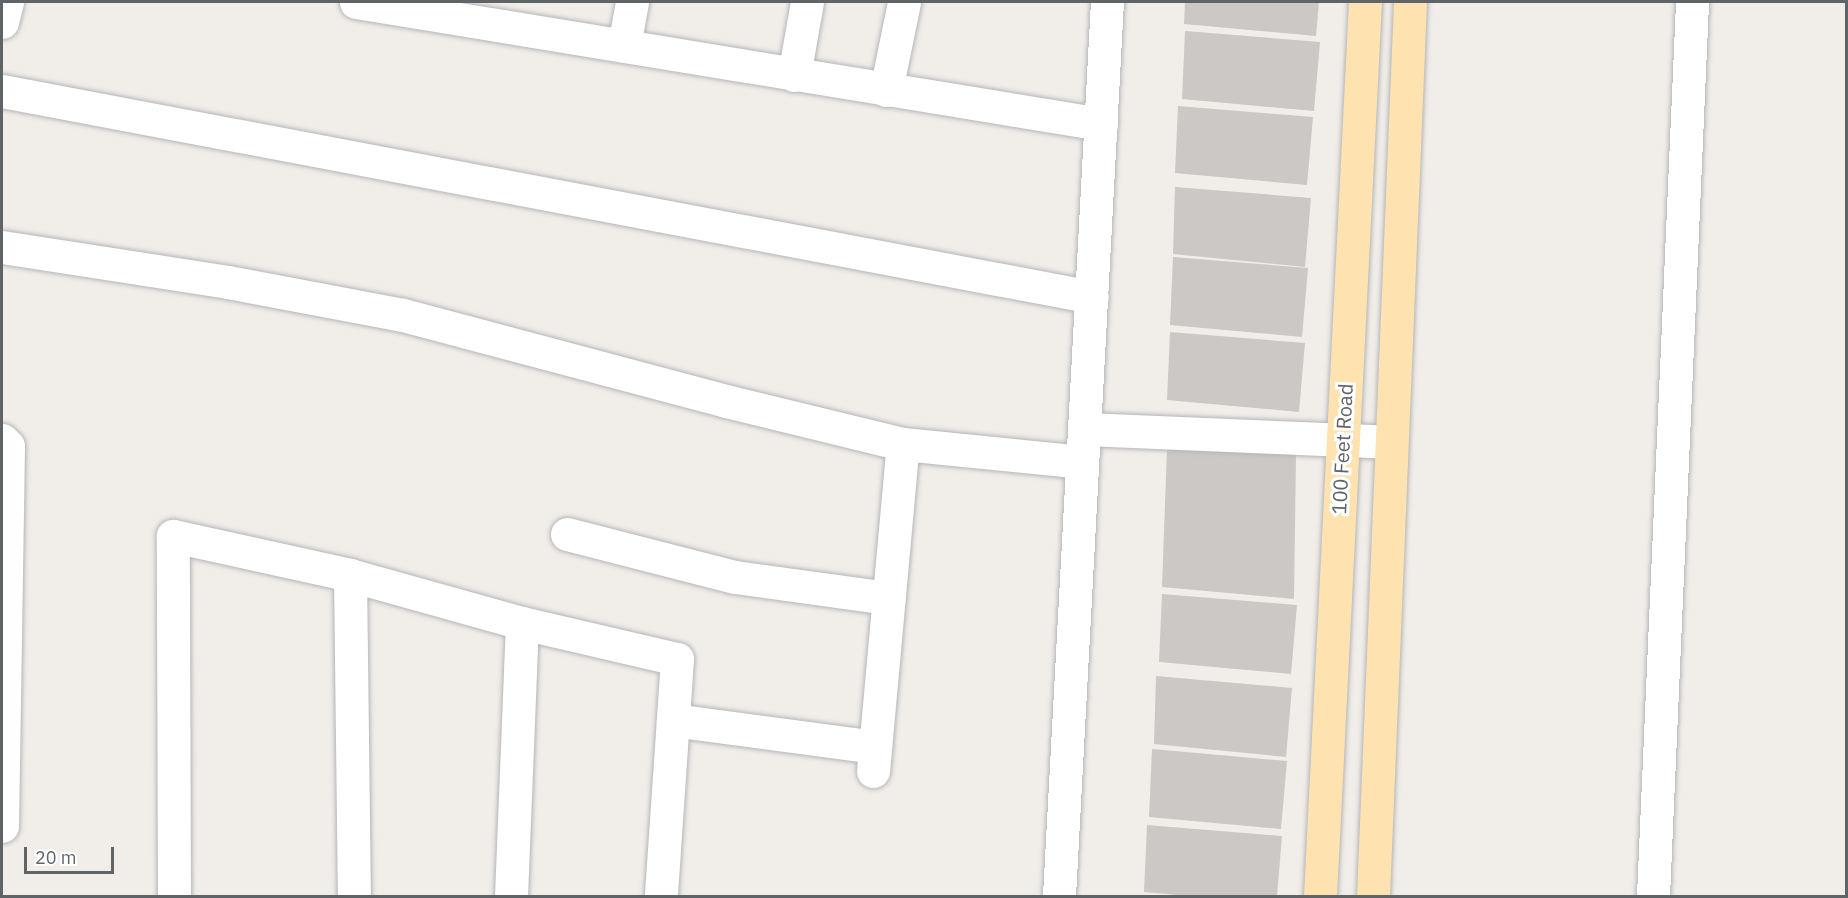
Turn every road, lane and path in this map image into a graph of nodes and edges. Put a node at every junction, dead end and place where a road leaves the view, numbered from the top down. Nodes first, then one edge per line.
1 (7, 2) edge
2 (356, 2) edge
3 (632, 2) edge
4 (807, 2) edge
5 (904, 2) edge
6 (1107, 2) edge
7 (1365, 2) edge
8 (1410, 2) edge
9 (1692, 2) edge
10 (442, 9) edge
11 (2, 22) edge
12 (624, 46) junction
13 (794, 75) junction
14 (886, 90) junction
15 (2, 91) edge
16 (1101, 124) junction
17 (2, 247) edge
18 (1092, 297) junction
19 (1084, 429) junction
20 (2, 440) edge
21 (1342, 441) junction
22 (1390, 442) junction
23 (903, 444) junction
24 (1082, 462) junction
25 (567, 534) dead end
26 (350, 575) junction
27 (889, 598) junction
28 (522, 623) junction
29 (673, 720) junction
30 (2, 826) edge
31 (174, 897) edge
32 (354, 897) edge
33 (511, 897) edge
34 (662, 897) edge
35 (1059, 897) edge
36 (1320, 897) edge
37 (1373, 897) edge
38 (1653, 897) edge

1 - 11 street
2 - 10 street
3 - 12 street
4 - 13 street
5 - 14 street
6 - 16 street
7 - 21 main road, 100 Feet Road
8 - 22 main road
9 - 38 street
10 - 12 street
12 - 13 street
13 - 14 street
14 - 16 street
15 - 18 street
16 - 18 street
17 - 23 street
18 - 19 street
19 - 21 street
19 - 24 street
20 - 30 street
21 - 22 street
21 - 36 main road, 100 Feet Road
22 - 37 main road
23 - 24 street
23 - 27 street
24 - 35 street
25 - 27 street
26 - 28 street
26 - 31 street
26 - 32 street
27 - 29 street
28 - 29 street
28 - 33 street
29 - 34 street

